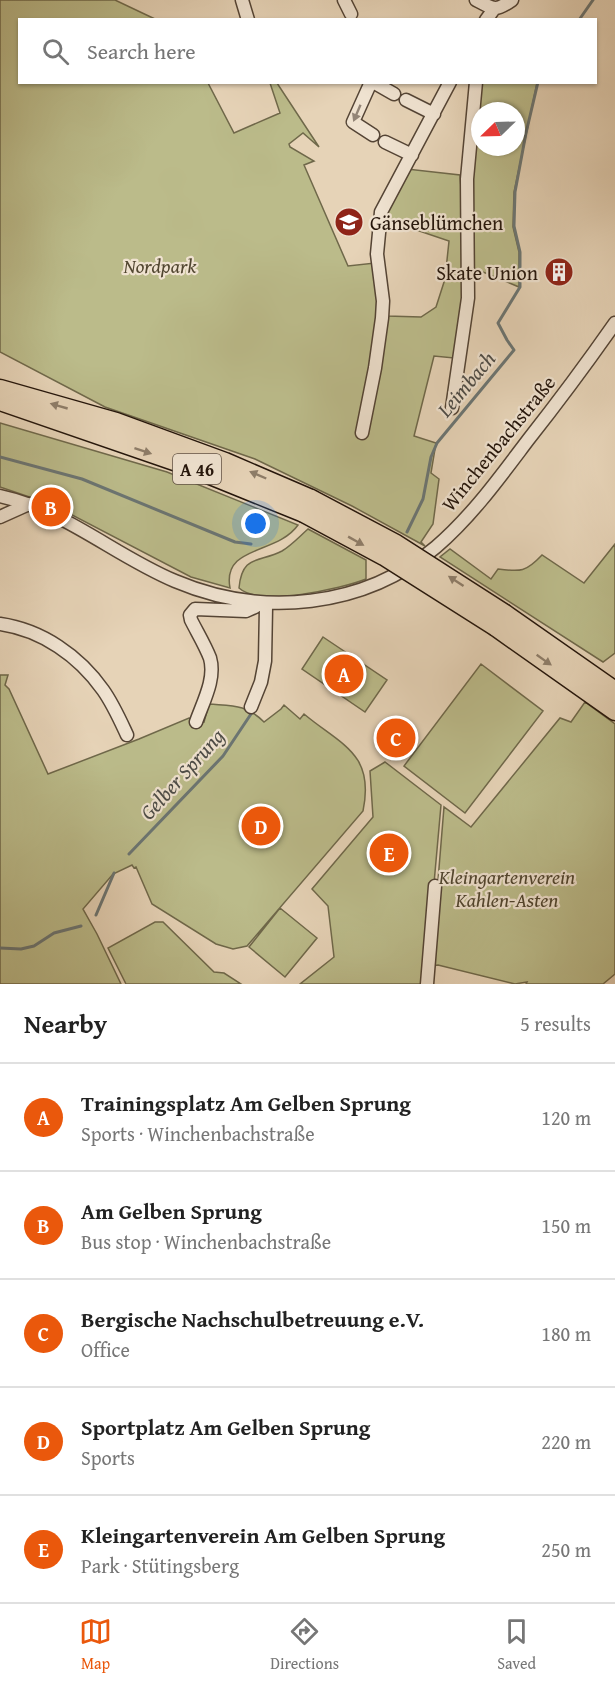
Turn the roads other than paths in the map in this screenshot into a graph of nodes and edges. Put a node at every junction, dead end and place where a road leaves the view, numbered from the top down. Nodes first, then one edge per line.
1 (242, 0) edge
2 (344, 0) edge
3 (476, 0) edge
4 (513, 0) edge
5 (351, 14) dead end
6 (490, 16) edge
7 (247, 18) edge
8 (371, 84) edge
9 (376, 84) edge
10 (449, 84) edge
11 (476, 84) edge
12 (394, 94) dead end
13 (406, 100) dead end
14 (434, 114) junction
15 (373, 135) dead end
16 (385, 142) dead end
17 (412, 155) junction
18 (615, 323) edge
19 (0, 389) edge
20 (0, 401) edge
21 (452, 408) dead end
22 (362, 433) dead end
23 (0, 496) edge
24 (29, 504) junction
25 (308, 506) junction
26 (0, 517) edge
27 (255, 602) junction
28 (500, 620) junction
29 (0, 624) edge
30 (615, 691) edge
31 (251, 707) dead end
32 (615, 711) edge
33 (195, 722) dead end
34 (127, 735) dead end
35 (435, 885) dead end
36 (428, 984) edge

1 - 7 street
2 - 5 street
3 - 6 street
4 - 6 street
8 -> 15 street
9 - 12 street
10 - 14 street
11 - 21 street
13 - 14 street
14 - 17 street
16 - 17 street
17 - 22 street
18 - 27 street, Winchenbachstraße
25 -> 19 highway, A 46
20 -> 25 highway, A 46
23 - 24 street, Winchenbachstraße
24 - 26 street
24 - 27 street, Winchenbachstraße
25 - 28 highway, A 46, bridge
27 - 31 street
27 - 33 street
28 - 30 highway, A 46
28 -> 32 highway, A 46
29 - 34 street
35 - 36 street

